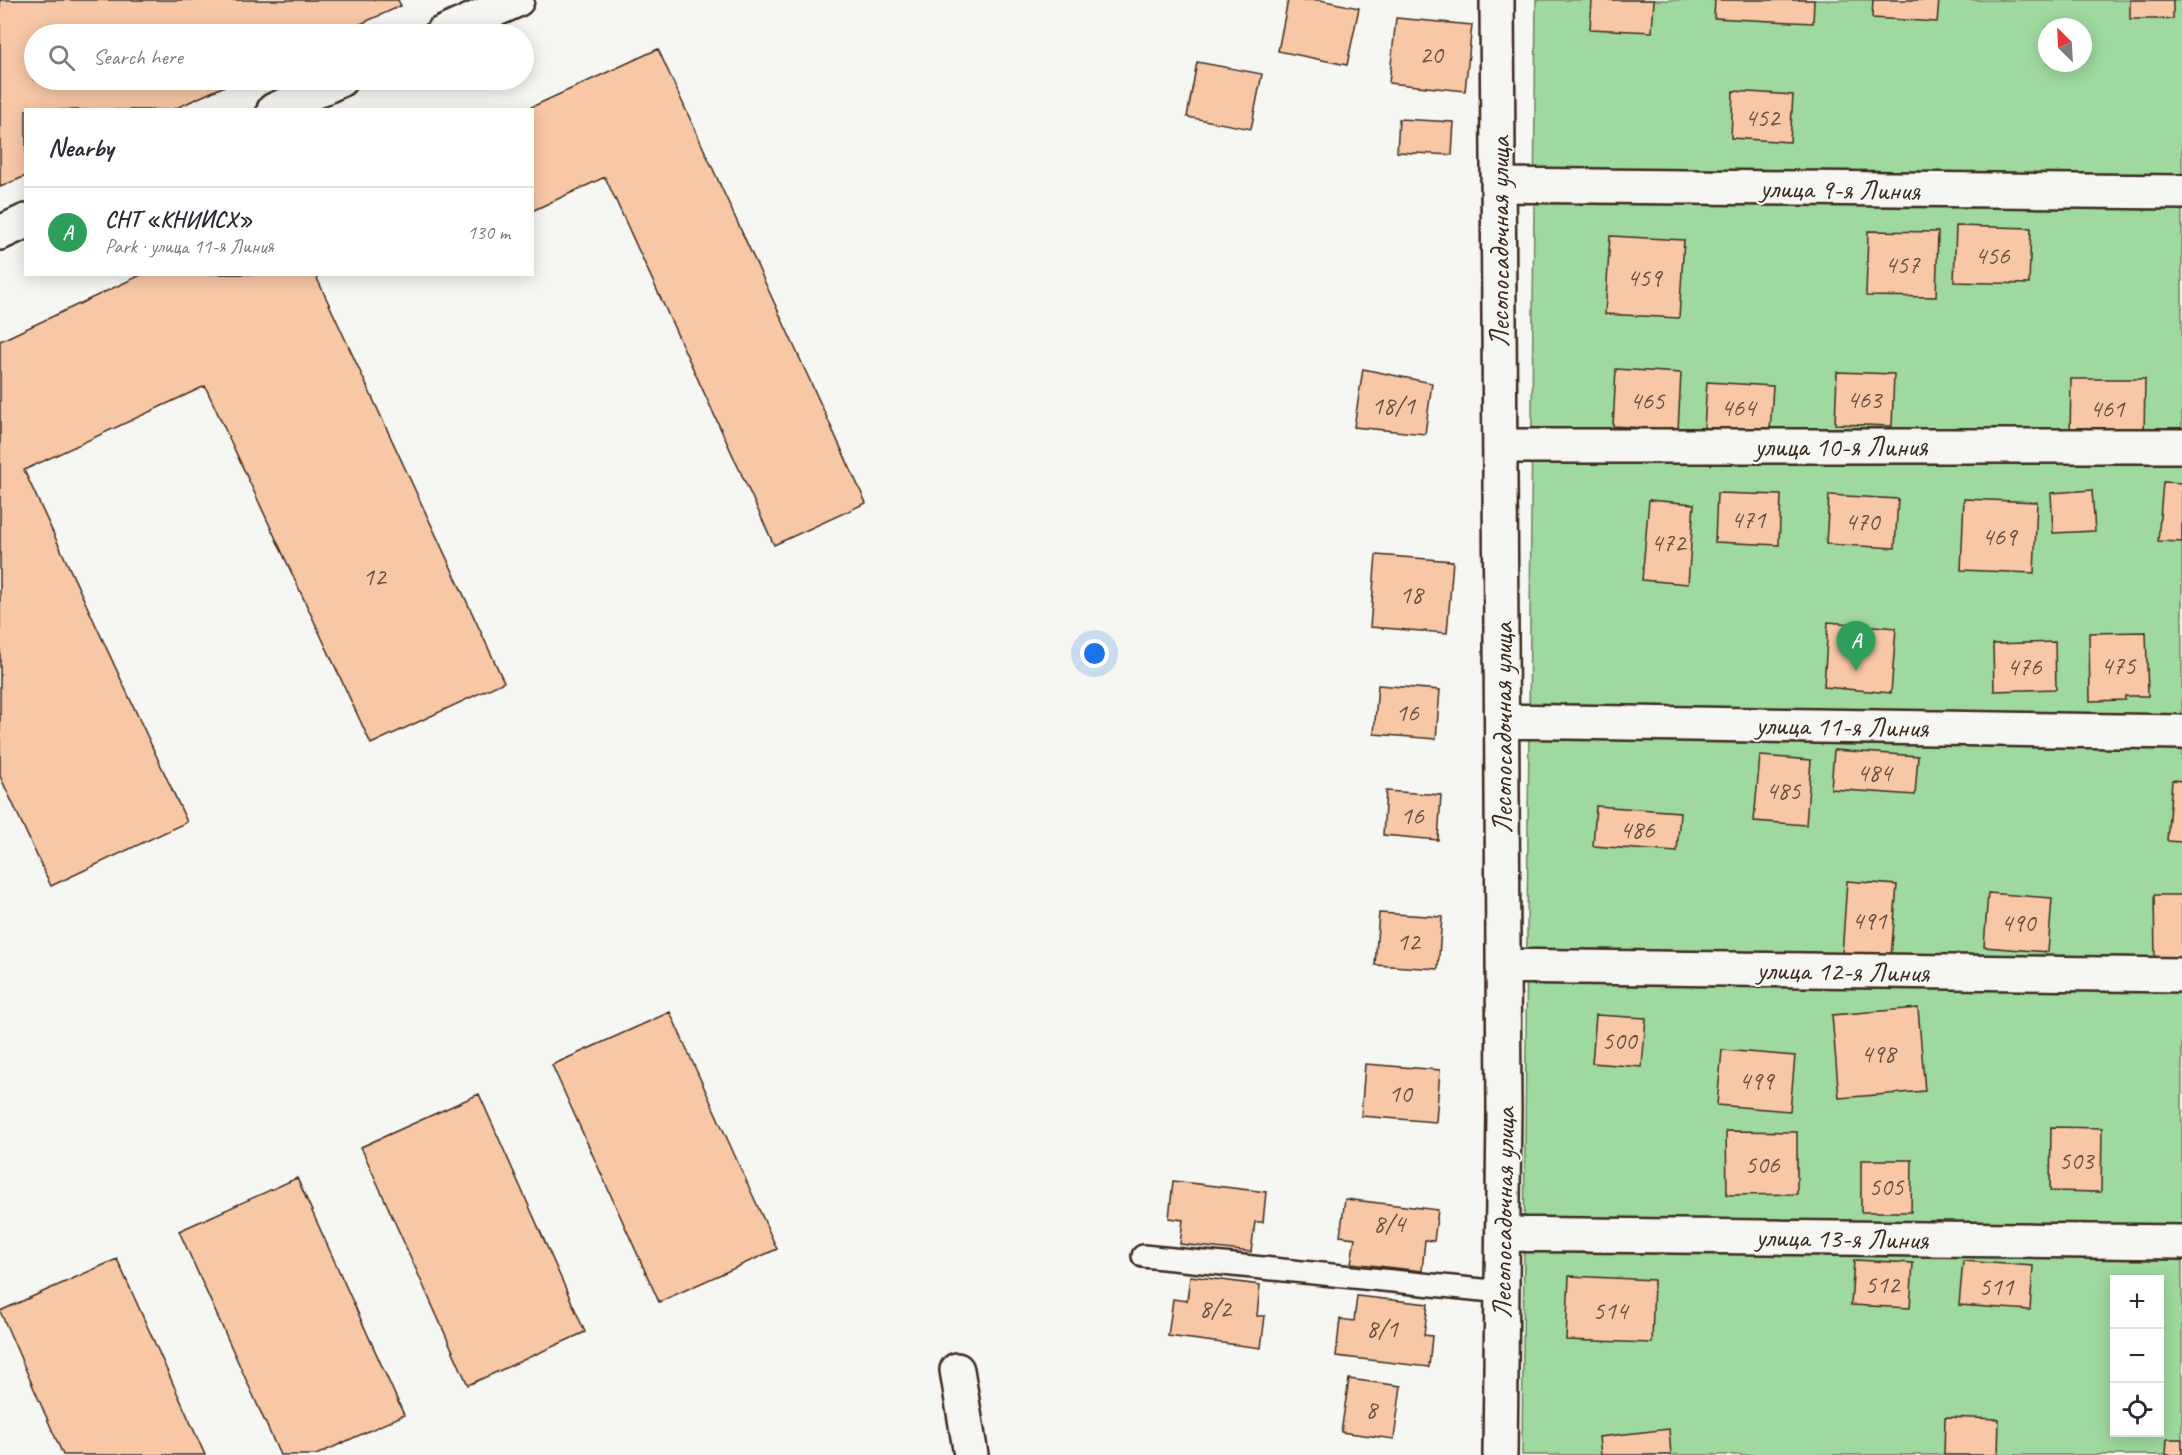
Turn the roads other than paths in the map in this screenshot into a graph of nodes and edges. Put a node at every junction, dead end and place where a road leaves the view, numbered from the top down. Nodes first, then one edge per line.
1 (517, 0) edge
2 (1497, 0) edge
3 (463, 24) edge
4 (318, 90) edge
5 (278, 108) edge
6 (1499, 185) junction
7 (2182, 192) edge
8 (24, 222) edge
9 (0, 232) edge
10 (1500, 446) junction
11 (2182, 446) edge
12 (1502, 721) junction
13 (2182, 732) edge
14 (1503, 966) junction
15 (2182, 975) edge
16 (1503, 1234) junction
17 (2182, 1242) edge
18 (1143, 1256) dead end
19 (1502, 1292) junction
20 (957, 1370) dead end
21 (970, 1455) edge
22 (1500, 1455) edge

1 - 3 street
2 - 6 street, Лесопосадочная улица
4 - 5 street
6 - 7 street, улица 9-я Линия
6 - 10 street, Лесопосадочная улица
8 - 9 street
10 - 11 street, улица 10-я Линия
10 - 12 street, Лесопосадочная улица
12 - 13 street, улица 11-я Линия
12 - 14 street, Лесопосадочная улица
14 - 15 street, улица 12-я Линия
14 - 16 street, Лесопосадочная улица
16 - 17 street, улица 13-я Линия
16 - 19 street, Лесопосадочная улица
18 - 19 lane
19 - 22 street, Лесопосадочная улица
20 - 21 street

